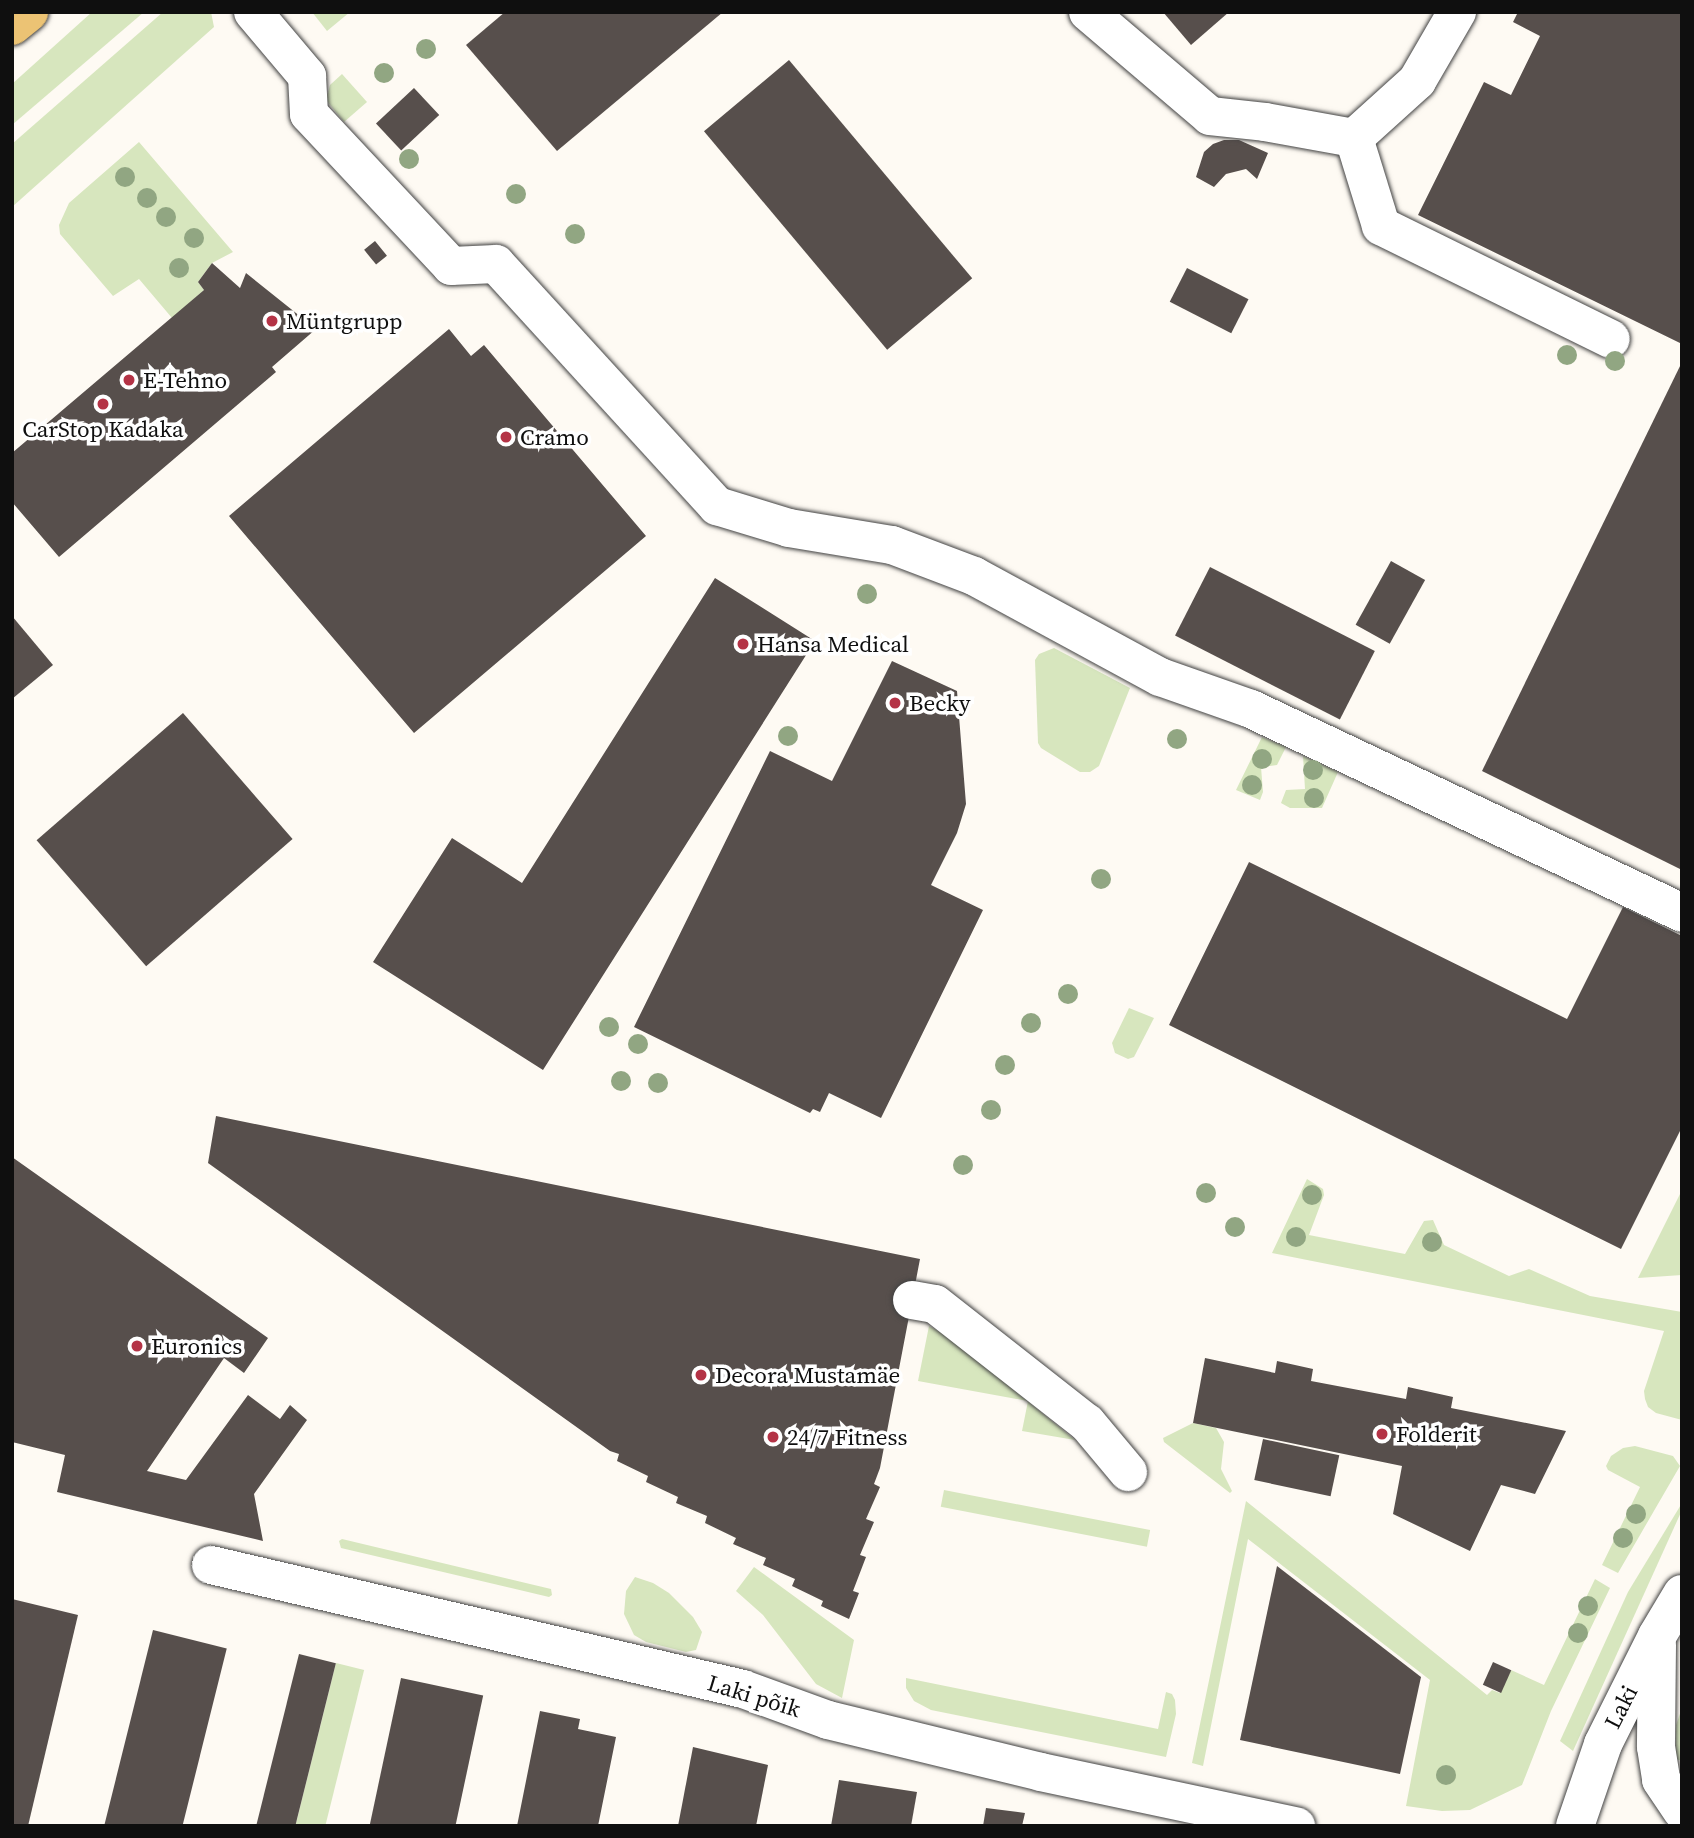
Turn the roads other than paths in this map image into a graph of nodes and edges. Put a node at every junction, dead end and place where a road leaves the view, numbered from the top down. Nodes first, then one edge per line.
1 (29, 12) edge
2 (253, 12) edge
3 (1088, 12) edge
4 (1457, 12) edge
5 (12, 26) edge
6 (1354, 138) junction
7 (1611, 340) dead end
8 (1682, 913) edge
9 (912, 1300) dead end
10 (1128, 1472) dead end
11 (211, 1565) dead end
12 (1682, 1594) edge
13 (1657, 1636) junction
14 (1682, 1811) edge
15 (1296, 1826) edge
16 (1575, 1826) edge

1 - 5 main road
2 - 8 street
3 - 6 street
4 - 6 street
6 - 7 street
9 - 10 street
11 - 15 street, Laki põik
12 - 13 street, Laki
13 - 14 street
13 - 16 street, Laki

